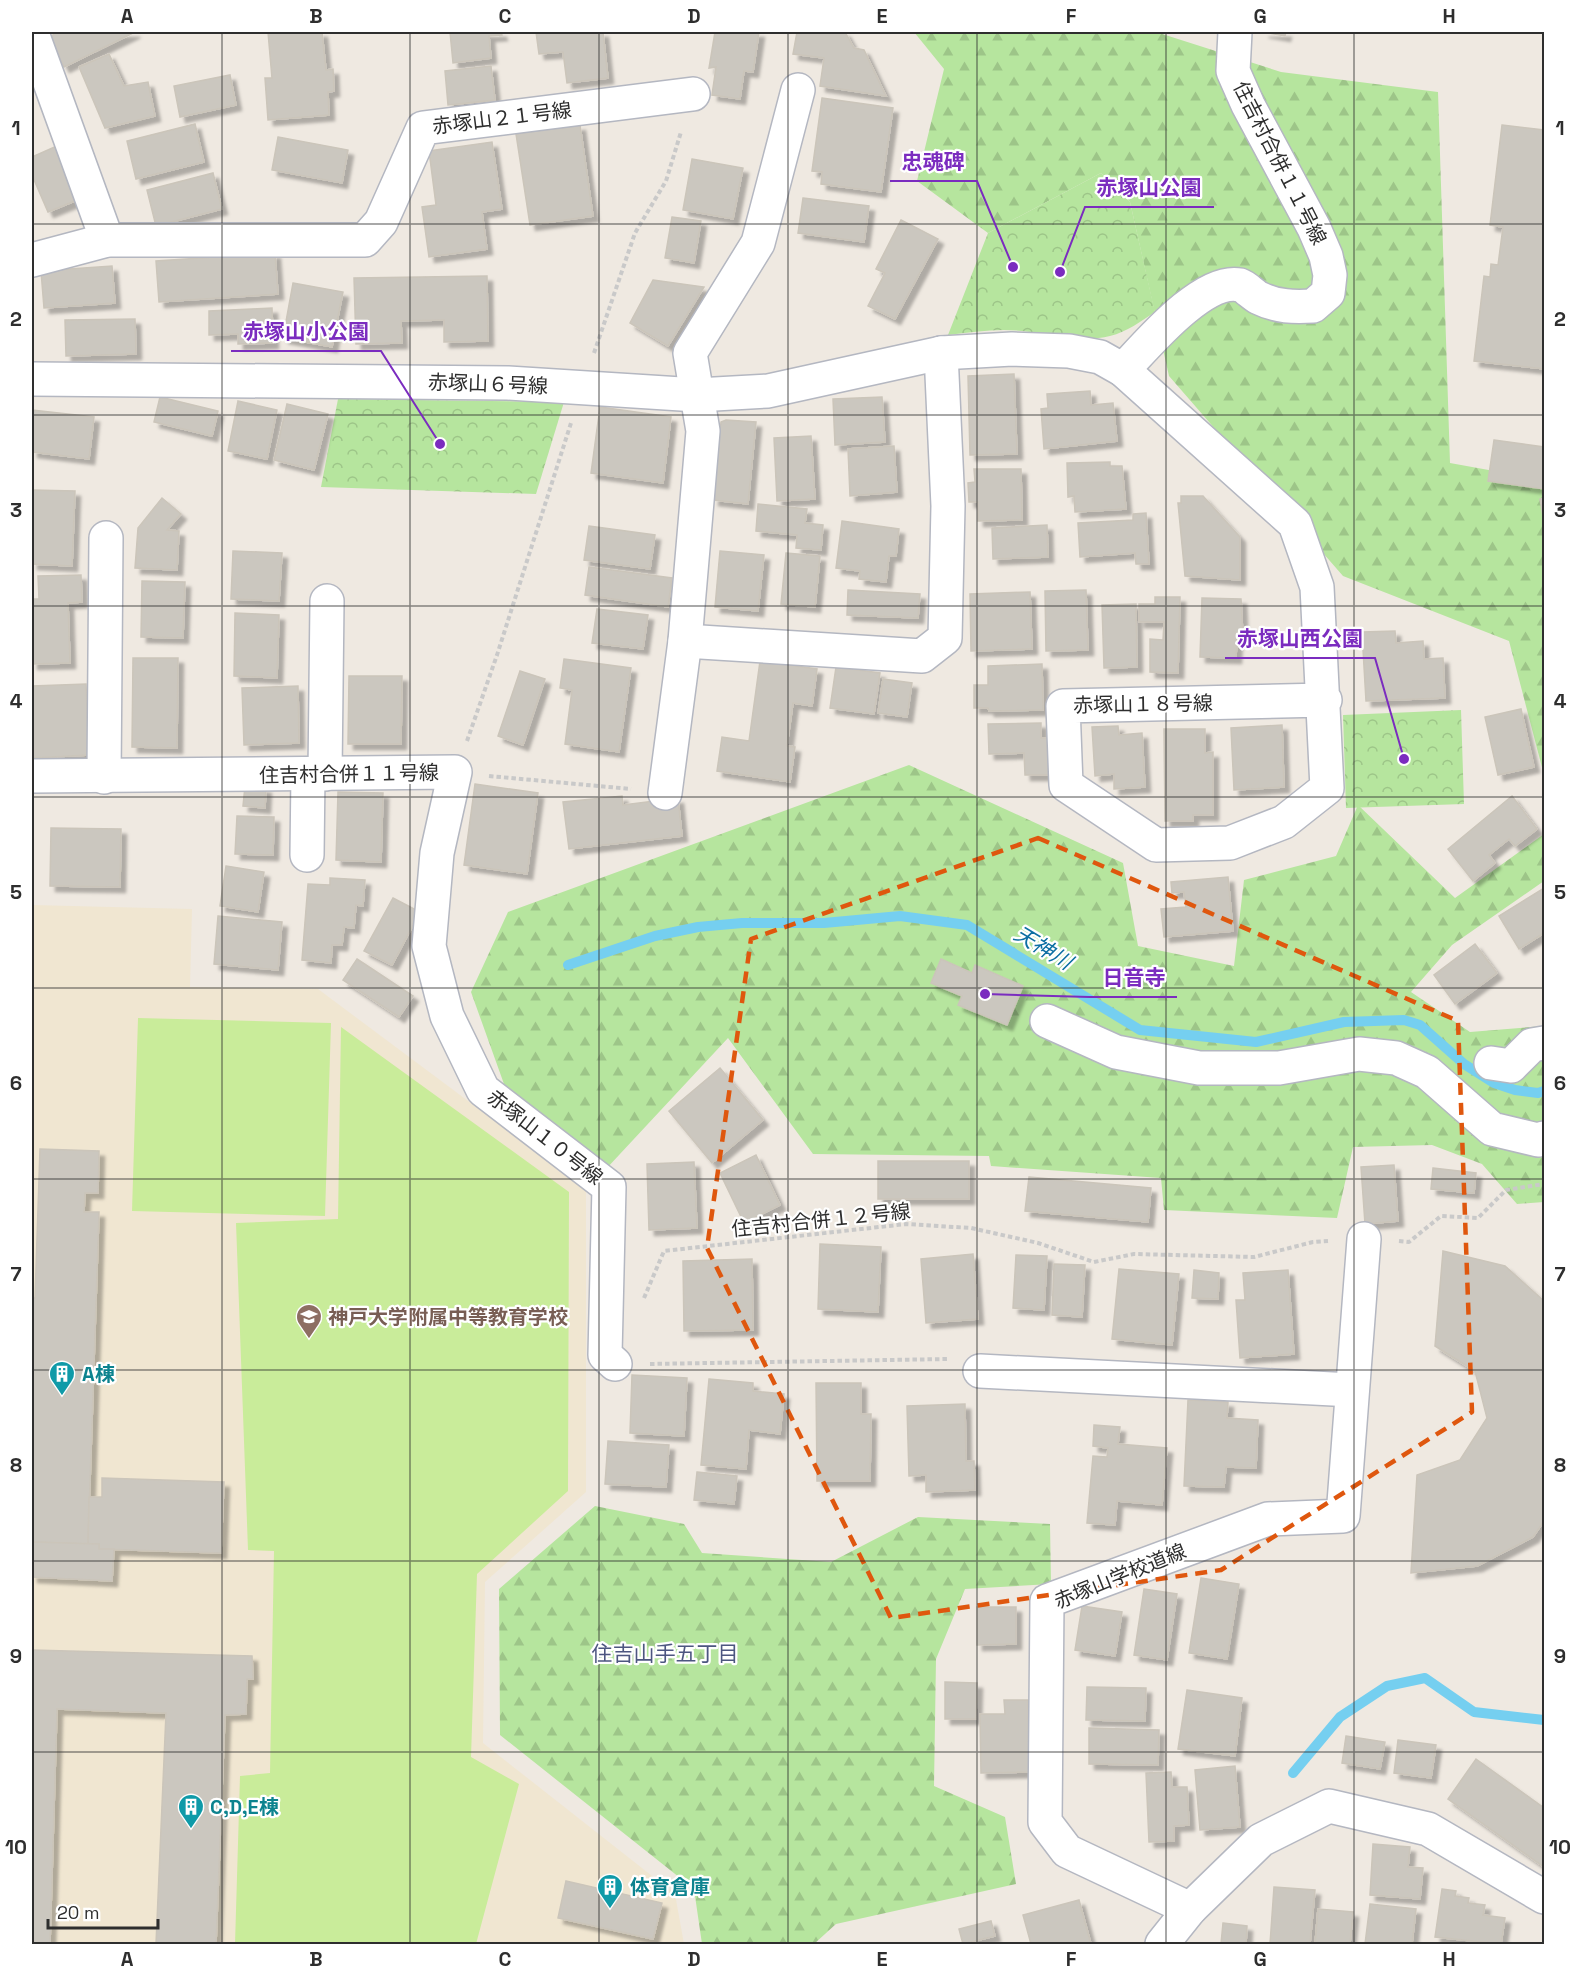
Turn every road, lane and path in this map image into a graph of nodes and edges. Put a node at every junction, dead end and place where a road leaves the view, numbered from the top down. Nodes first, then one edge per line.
1 (1235, 32) edge
2 (32, 33) edge
3 (798, 90) dead end
4 (693, 94) joint
5 (107, 240) junction
6 (32, 260) edge
7 (941, 353) junction
8 (1123, 370) junction
9 (32, 379) edge
10 (582, 388) junction
11 (697, 395) junction
12 (106, 538) dead end
13 (327, 602) dead end
14 (685, 641) junction
15 (1325, 700) junction
16 (455, 772) junction
17 (316, 774) junction
18 (32, 776) edge
19 (104, 777) junction
20 (665, 793) joint
21 (307, 855) dead end
22 (1047, 1021) dead end
23 (1545, 1043) edge
24 (1491, 1063) dead end
25 (1545, 1138) edge
26 (1545, 1184) edge
27 (1364, 1239) junction
28 (642, 1303) dead end
29 (615, 1364) joint
30 (980, 1371) joint
31 (1352, 1390) junction
32 (1545, 1897) edge
33 (1191, 1909) junction
34 (1162, 1944) edge

1 - 8 street, 住吉村合併１１号線
2 - 5 street
3 - 11 street
4 - 5 street, 赤塚山２１号線
4 - 10 path
5 - 6 street, 赤塚山２１号線
7 - 8 street
7 - 11 street, 赤塚山６号線
7 - 14 street
8 - 15 street, 赤塚山１８号線
9 - 10 street, 赤塚山６号線
10 - 11 street, 赤塚山６号線
10 - 16 path
11 - 14 street
12 - 19 street
13 - 17 street
14 - 20 street
15 - 15 street, 赤塚山１８号線
16 - 17 street, 住吉村合併１１号線
16 - 20 path, 住吉村合併１１号線
16 - 29 street, 赤塚山１０号線
17 - 19 street, 住吉村合併１１号線
17 - 21 street
18 - 19 street, 住吉村合併１１号線
22 - 25 street
23 - 24 street
26 - 27 path, 住吉村合併１２号線
27 - 28 path, 住吉村合併１２号線
27 - 31 street, 赤塚山学校道線
29 - 30 path
30 - 31 street
31 - 33 street, 赤塚山学校道線
32 - 33 street
33 - 34 street

